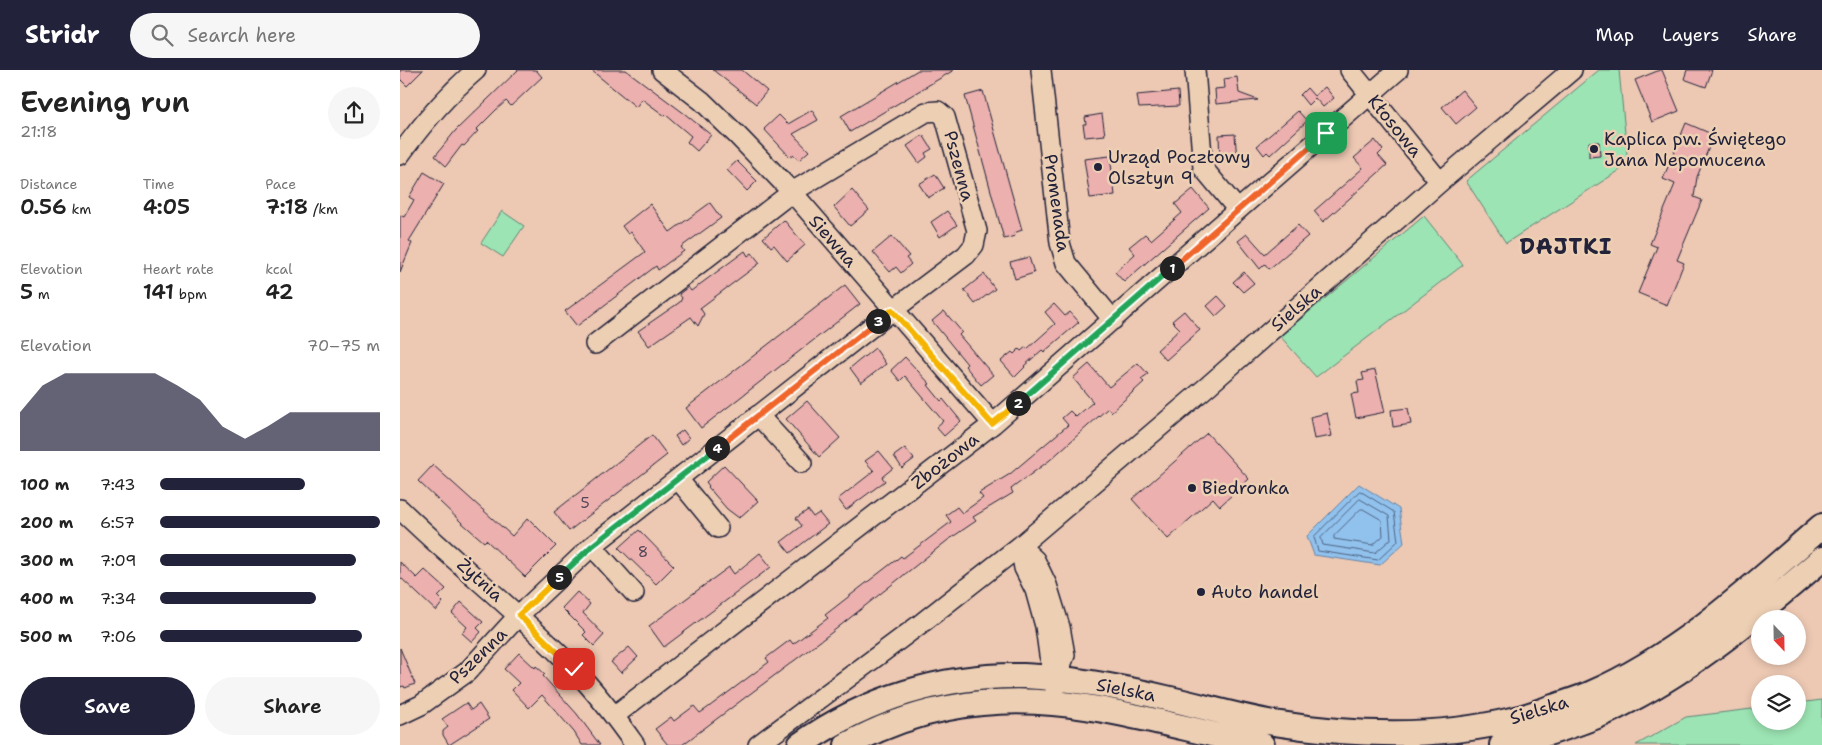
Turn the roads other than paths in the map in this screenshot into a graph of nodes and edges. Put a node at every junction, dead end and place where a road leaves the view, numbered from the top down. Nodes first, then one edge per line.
1 (476, 70) edge
2 (662, 70) edge
3 (1041, 70) edge
4 (1195, 70) edge
5 (1350, 70) edge
6 (1398, 70) edge
7 (1572, 70) edge
8 (1370, 95) junction
9 (400, 154) edge
10 (1440, 182) junction
11 (792, 192) junction
12 (1238, 210) junction
13 (892, 310) junction
14 (1113, 320) junction
15 (595, 344) dead end
16 (758, 415) junction
17 (992, 424) junction
18 (802, 463) dead end
19 (678, 479) junction
20 (400, 509) edge
21 (1822, 526) edge
22 (718, 528) dead end
23 (592, 546) junction
24 (1020, 546) junction
25 (1822, 559) edge
26 (634, 593) dead end
27 (519, 615) junction
28 (1056, 678) junction
29 (1054, 703) junction
30 (400, 715) edge
31 (614, 716) junction
32 (635, 745) edge
33 (758, 745) edge
34 (800, 745) edge
35 (847, 745) edge
36 (1262, 745) edge
37 (1502, 745) edge

1 - 9 street
2 - 11 street, Siewna
3 - 14 street, Promenada
4 - 12 street
5 - 8 street, Kłosowa
6 - 8 street, Zbożowa
7 - 10 street, Sielska
8 - 10 street, Kłosowa
8 - 12 street, Zbożowa
10 - 24 street, Sielska
11 - 13 street, Siewna
11 - 13 street, Pszenna
11 - 15 street, Pszenna
12 - 14 street, Zbożowa
13 - 16 street, Pszenna
13 - 17 street, Siewna
14 - 17 street, Zbożowa
16 - 18 street
16 - 19 street, Pszenna
17 - 31 street, Zbożowa
19 - 22 street
19 - 23 street, Pszenna
20 - 27 street, Żytnia
21 - 28 main road, Sielska
23 - 26 street
23 - 27 street, Pszenna
24 - 28 street
24 - 33 street, Sielska
25 - 37 main road, Sielska
27 - 30 street, Pszenna
27 - 31 street, Żytnia
28 - 29 street
28 - 34 main road, Sielska
29 - 35 main road, Sielska
29 - 36 main road, Sielska
31 - 32 street, Żytnia

